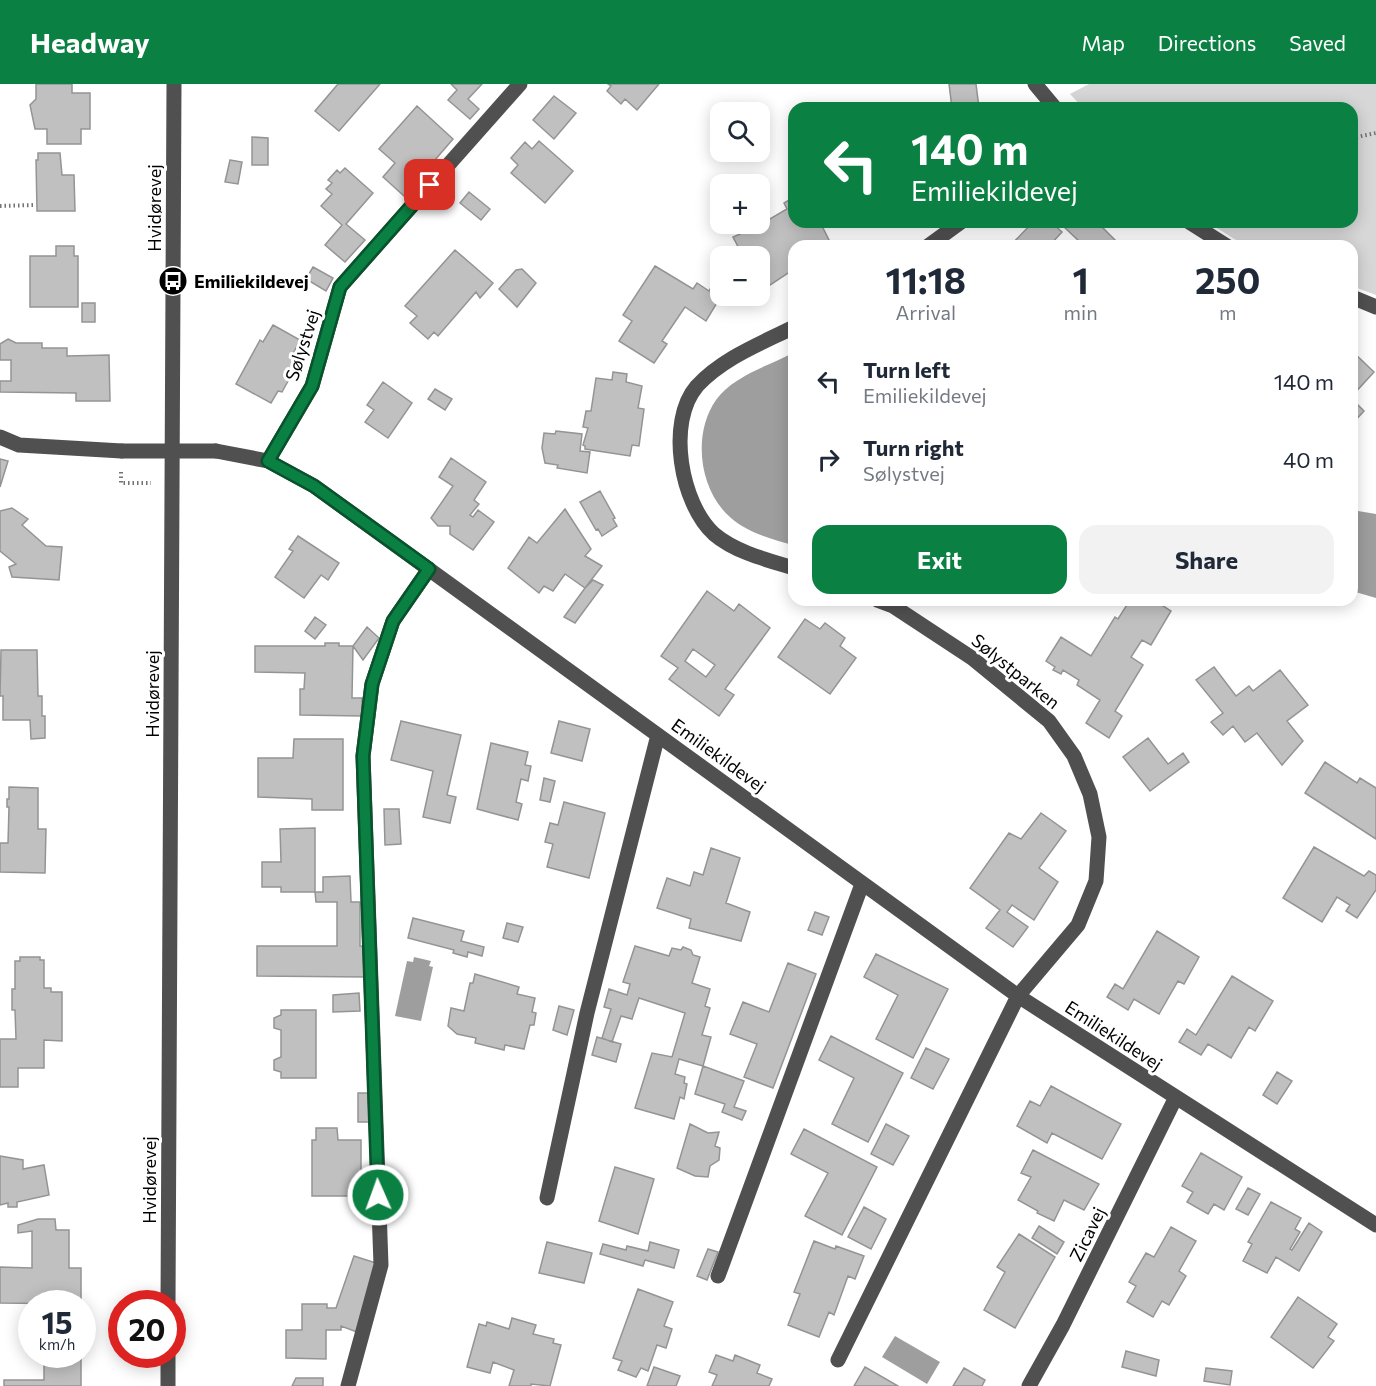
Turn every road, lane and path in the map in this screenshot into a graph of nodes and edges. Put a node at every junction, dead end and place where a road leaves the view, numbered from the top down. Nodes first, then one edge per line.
1 (174, 84) edge
2 (520, 84) edge
3 (1035, 84) edge
4 (1050, 102) edge
5 (1376, 133) edge
6 (1358, 137) edge
7 (33, 205) dead end
8 (0, 206) edge
9 (953, 228) edge
10 (1198, 228) edge
11 (936, 240) edge
12 (1218, 240) edge
13 (1358, 300) edge
14 (1376, 307) edge
15 (788, 330) edge
16 (0, 437) edge
17 (122, 451) junction
18 (268, 461) junction
19 (172, 483) junction
20 (788, 566) edge
21 (429, 569) junction
22 (893, 606) edge
23 (658, 735) junction
24 (862, 884) junction
25 (1018, 996) junction
26 (1176, 1097) junction
27 (547, 1198) dead end
28 (1376, 1225) edge
29 (718, 1276) dead end
30 (168, 1290) edge
31 (838, 1360) dead end
32 (168, 1368) edge
33 (168, 1386) edge
34 (348, 1386) edge
35 (1029, 1386) edge

1 - 19 street, Hvidørevej
2 - 18 street, Sølystvej
3 - 4 street
5 - 6 path
7 - 8 path
9 - 11 street
10 - 12 street
13 - 14 street
15 - 20 street
16 - 17 street, Emiliekildevej
17 - 18 street, Emiliekildevej, bridge
17 - 19 path
18 - 21 street, Emiliekildevej
19 - 30 street, Hvidørevej
21 - 23 street, Emiliekildevej
21 - 34 street
22 - 25 street, Sølystparken
23 - 24 street, Emiliekildevej
23 - 27 street
24 - 25 street, Emiliekildevej
24 - 29 street
25 - 26 street, Emiliekildevej
25 - 31 street, Sølystparken
26 - 28 street, Emiliekildevej
26 - 35 street, Zicavej
32 - 33 street

